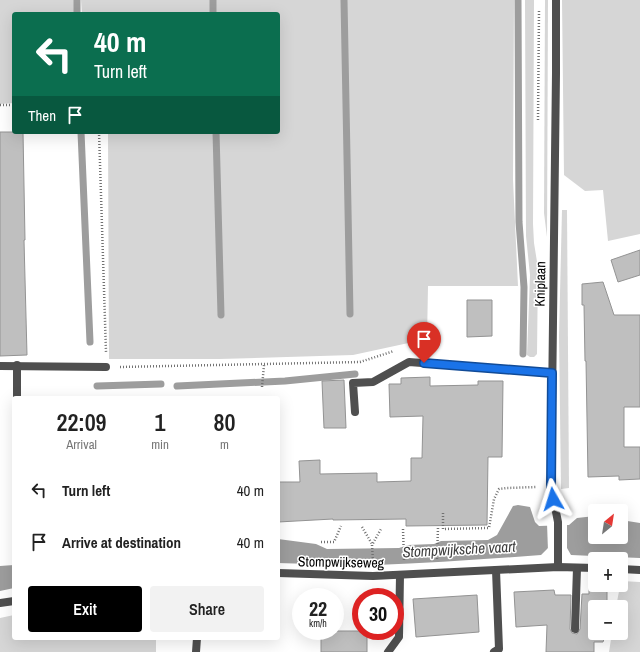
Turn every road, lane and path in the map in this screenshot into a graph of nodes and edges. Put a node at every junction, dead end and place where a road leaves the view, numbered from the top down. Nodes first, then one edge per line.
1 (556, 0) edge
2 (0, 105) edge
3 (12, 105) edge
4 (99, 134) edge
5 (394, 351) dead end
6 (264, 365) junction
7 (0, 366) edge
8 (17, 366) junction
9 (106, 367) junction
10 (552, 373) junction
11 (262, 387) dead end
12 (17, 396) edge
13 (354, 412) dead end
14 (551, 487) junction
15 (443, 513) dead end
16 (341, 526) dead end
17 (362, 527) dead end
18 (438, 527) dead end
19 (381, 529) dead end
20 (403, 529) dead end
21 (321, 542) dead end
22 (372, 545) junction
23 (438, 564) dead end
24 (404, 565) dead end
25 (373, 566) dead end
26 (558, 567) junction
27 (577, 568) junction
28 (588, 568) edge
29 (628, 569) edge
30 (496, 570) junction
31 (640, 570) edge
32 (280, 573) edge
33 (400, 575) junction
34 (12, 600) edge
35 (0, 603) edge
36 (575, 629) dead end
37 (197, 640) edge
38 (196, 652) edge
39 (388, 652) edge
40 (494, 652) edge

1 - 10 street, Kniplaan
2 - 3 path
4 - 9 path
5 - 6 path
6 - 9 path
6 - 11 path
7 - 8 street
8 - 9 street
8 - 12 street
10 - 13 street
10 - 14 street, Kniplaan
14 - 15 path
14 - 26 street, Kniplaan
16 - 21 path
17 - 22 path
18 - 23 path
19 - 22 path
20 - 24 path
22 - 25 path
26 - 27 street, Stompwijkseweg
26 - 30 street, Stompwijkseweg
27 - 28 street, Stompwijkseweg
27 - 36 street
29 - 31 street
30 - 33 street, Stompwijkseweg
30 - 40 street
32 - 33 street, Stompwijkseweg
33 - 39 street
34 - 35 street
37 - 38 street

